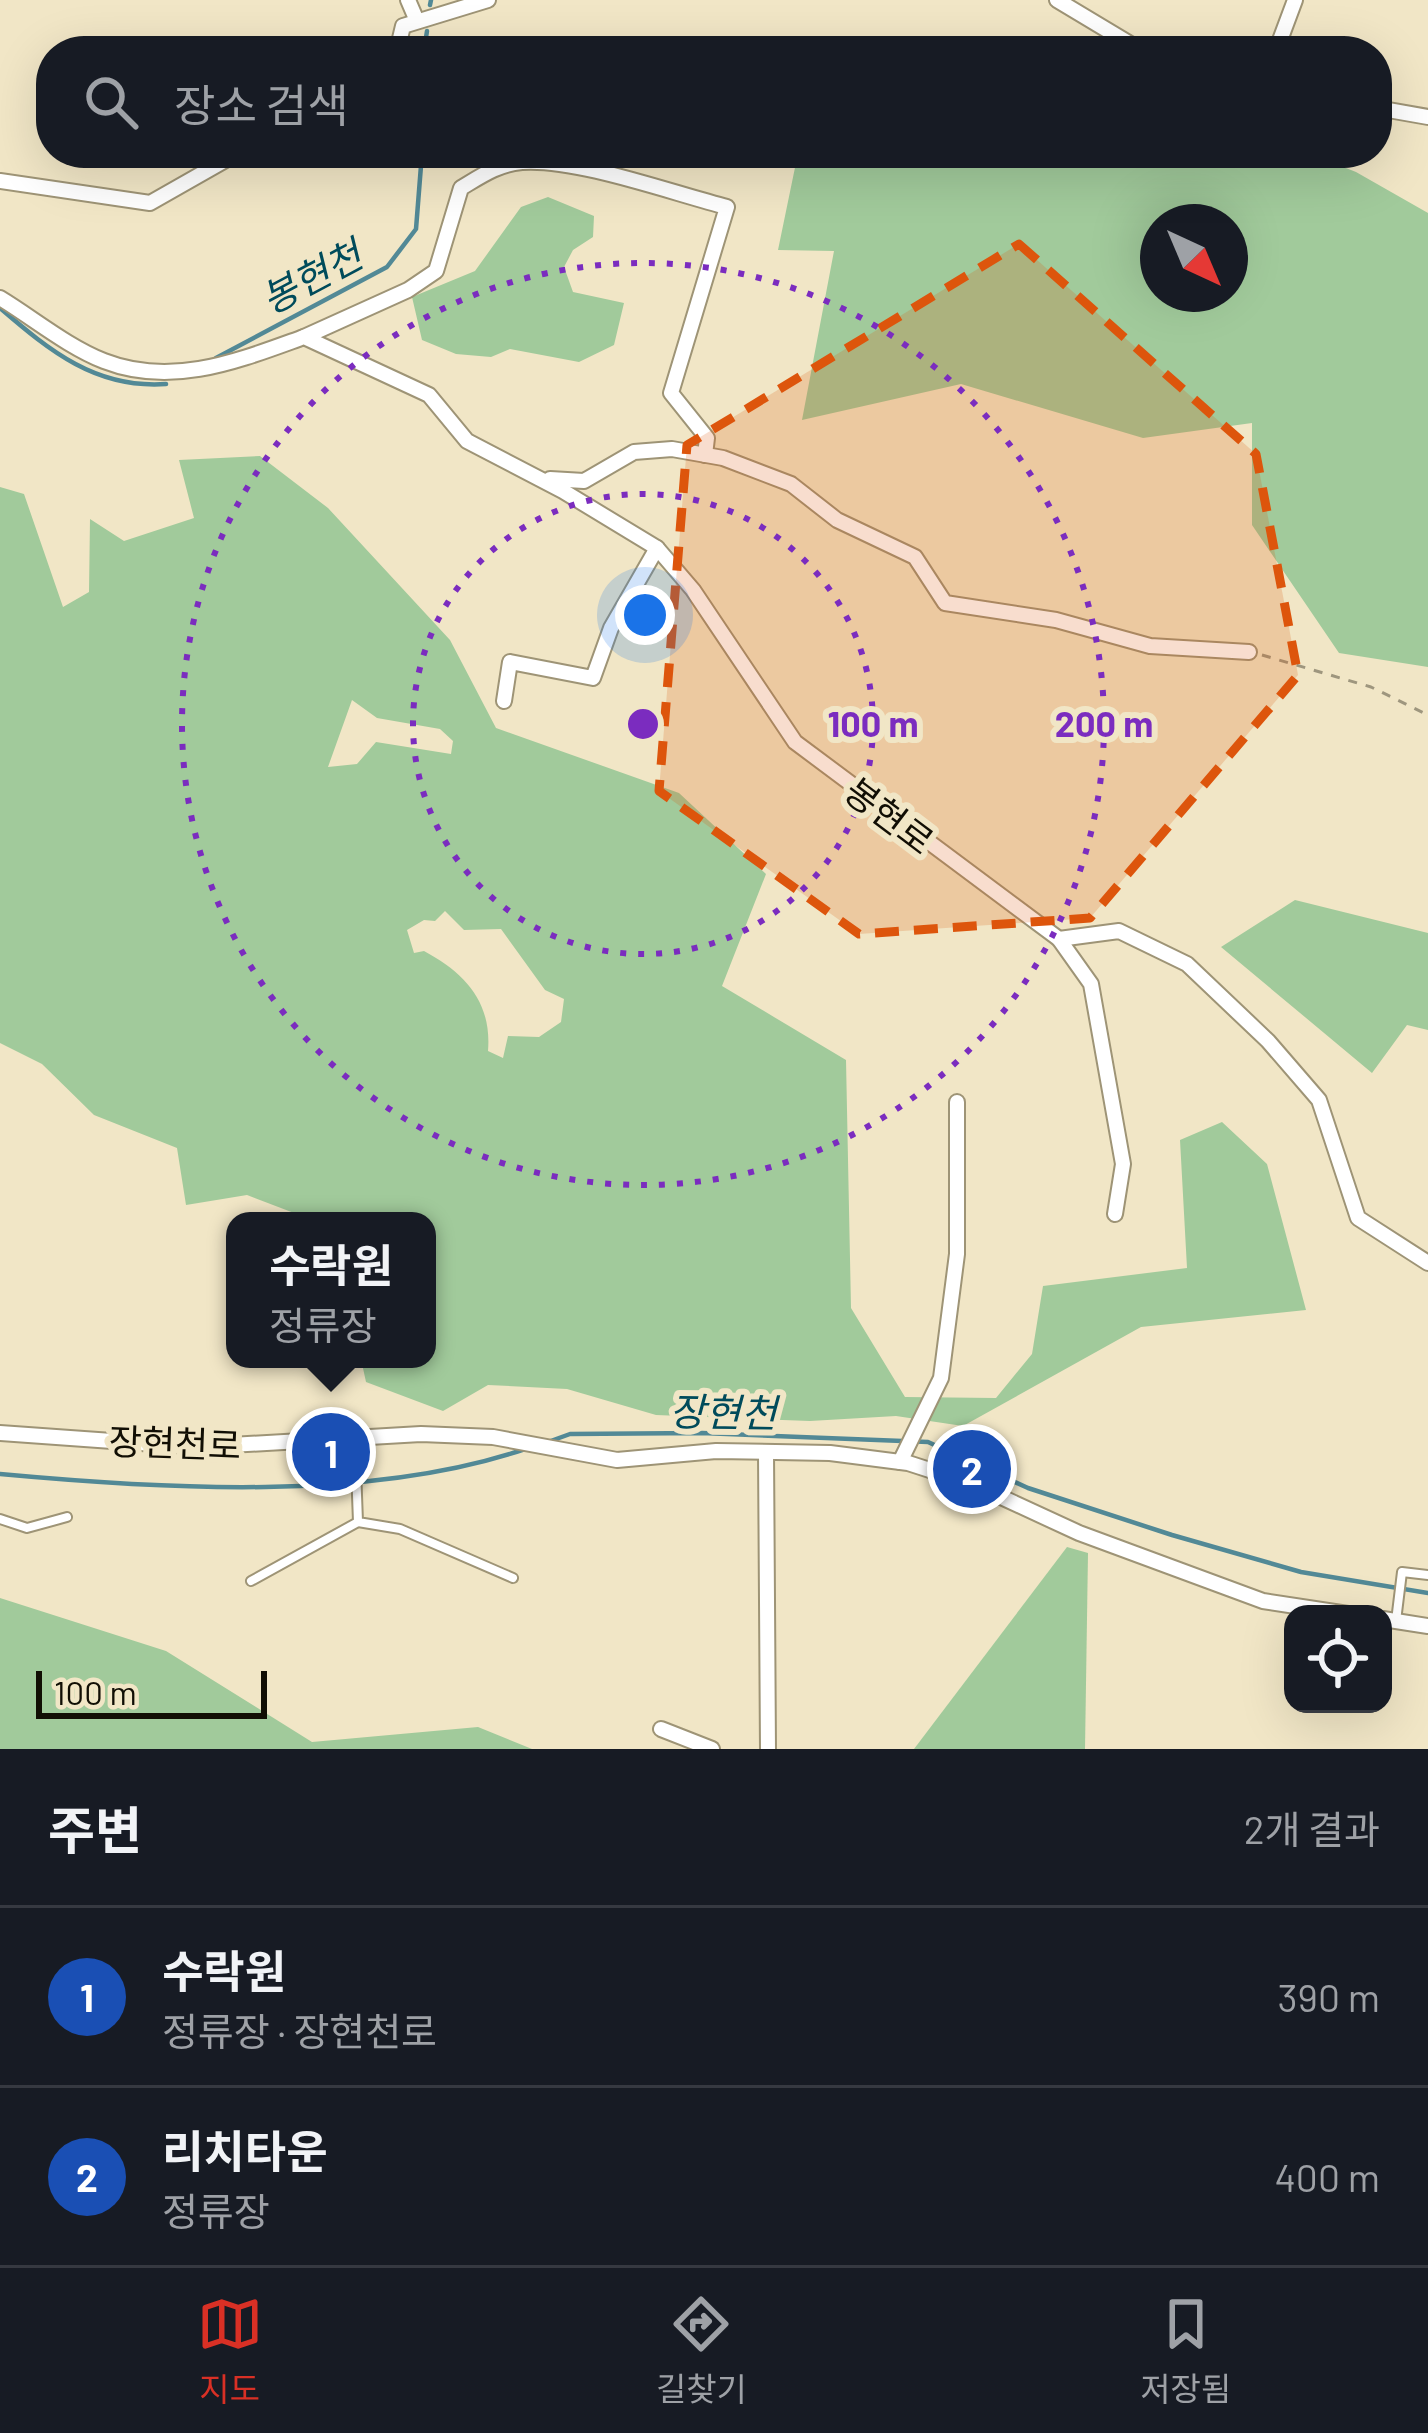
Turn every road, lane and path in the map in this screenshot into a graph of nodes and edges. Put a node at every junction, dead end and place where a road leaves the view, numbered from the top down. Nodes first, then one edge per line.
1 (408, 0) edge
2 (488, 0) edge
3 (1058, 0) edge
4 (1295, 0) edge
5 (417, 21) junction
6 (401, 36) edge
7 (1117, 36) edge
8 (1282, 36) edge
9 (1392, 111) edge
10 (1428, 117) edge
11 (212, 168) edge
12 (495, 168) edge
13 (580, 168) edge
14 (0, 181) edge
15 (0, 298) edge
16 (304, 337) junction
17 (705, 455) junction
18 (538, 479) junction
19 (657, 548) junction
20 (1249, 652) joint
21 (504, 701) dead end
22 (1428, 715) edge
23 (1059, 940) junction
24 (957, 1102) dead end
25 (1115, 1214) dead end
26 (1428, 1263) edge
27 (0, 1433) edge
28 (355, 1441) junction
29 (766, 1451) junction
30 (903, 1457) junction
31 (67, 1517) dead end
32 (0, 1520) edge
33 (358, 1522) junction
34 (1428, 1575) edge
35 (513, 1578) dead end
36 (251, 1581) dead end
37 (1289, 1605) edge
38 (1392, 1616) edge
39 (1428, 1626) edge
40 (661, 1729) dead end
41 (712, 1749) edge
42 (768, 1749) edge

1 - 5 street
2 - 5 street
3 - 7 street
4 - 8 street
5 - 6 street
9 - 10 street
11 - 14 street
12 - 16 street
13 - 17 street
15 - 16 street
16 - 18 street, 봉현로
17 - 18 street
17 - 20 street
18 - 19 street, 봉현로
19 - 21 street
19 - 23 street, 봉현로
20 - 22 path
23 - 25 street, 봉현로
23 - 26 street
24 - 30 street
27 - 28 street, 장현천로
28 - 29 street, 장현천로
28 - 33 lane
29 - 30 street, 장현천로
29 - 42 street
30 - 37 street, 장현천로
31 - 32 lane
33 - 35 lane
33 - 36 lane
34 - 38 lane
38 - 39 street
40 - 41 street

